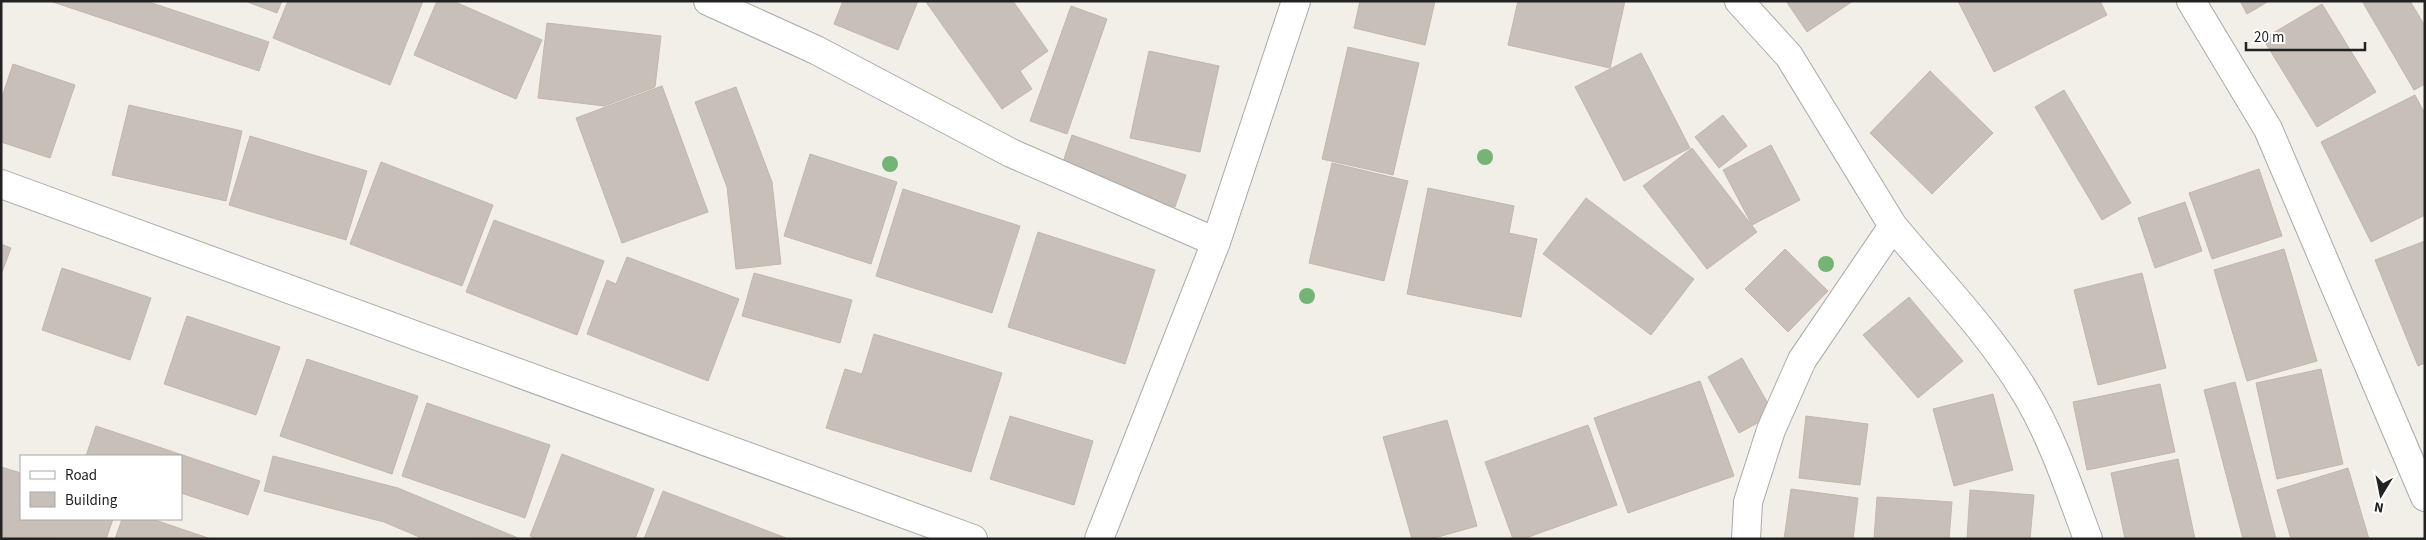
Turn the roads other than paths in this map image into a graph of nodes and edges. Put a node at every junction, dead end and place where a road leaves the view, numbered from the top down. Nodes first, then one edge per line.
1 (708, 1) edge
2 (1296, 1) edge
3 (1739, 1) edge
4 (2192, 1) edge
5 (1, 184) edge
6 (1893, 226) junction
7 (1216, 242) junction
8 (2425, 496) edge
9 (973, 539) edge
10 (1099, 539) edge
11 (1746, 539) edge
12 (2088, 539) edge

1 - 7 street
2 - 7 street
3 - 6 street
4 - 8 street
5 - 9 street
6 - 11 street
6 - 12 street
7 - 10 street

